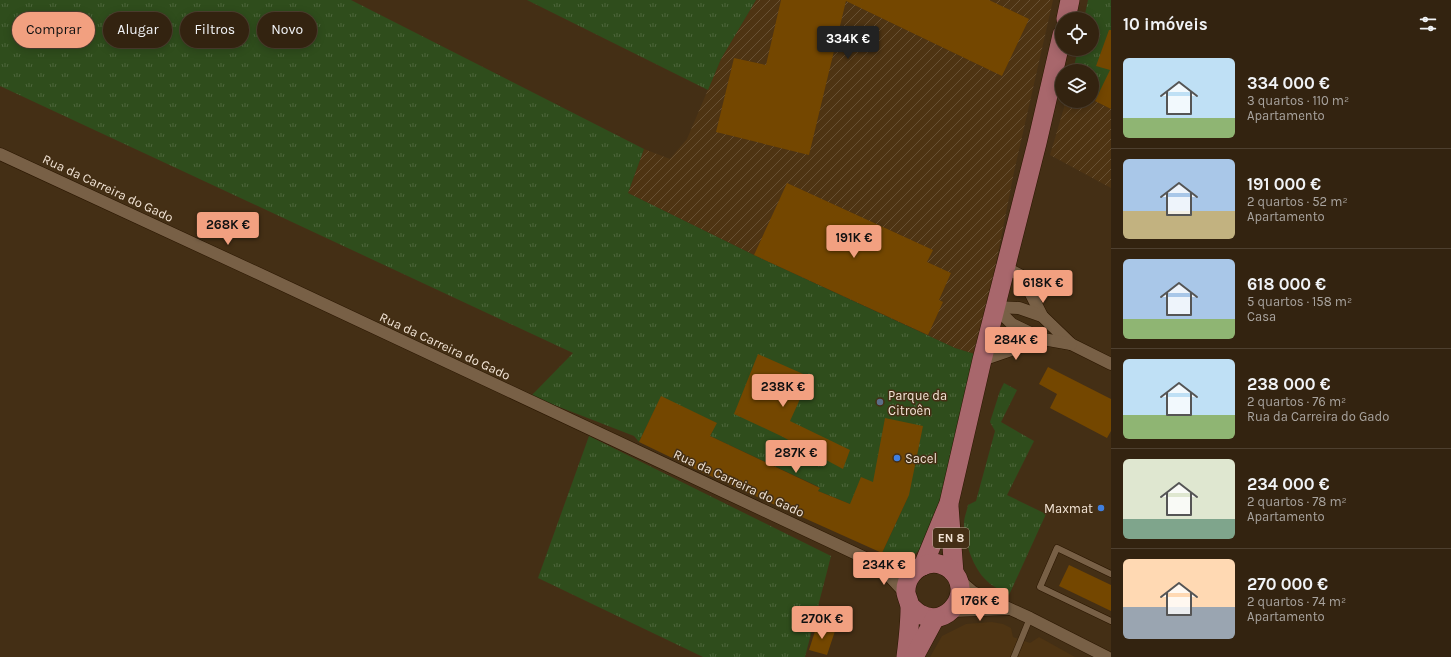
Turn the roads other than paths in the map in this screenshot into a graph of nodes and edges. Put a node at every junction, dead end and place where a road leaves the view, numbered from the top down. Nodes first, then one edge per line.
1 (1070, 0) edge
2 (1067, 12) edge
3 (1057, 56) edge
4 (0, 154) edge
5 (1006, 268) junction
6 (995, 307) junction
7 (1042, 316) junction
8 (1043, 339) junction
9 (1071, 344) junction
10 (982, 360) junction
11 (1111, 364) edge
12 (949, 503) junction
13 (878, 564) junction
14 (921, 567) junction
15 (1111, 574) edge
16 (956, 577) junction
17 (908, 600) junction
18 (1009, 609) junction
19 (943, 614) junction
20 (1030, 618) junction
21 (1111, 621) edge
22 (906, 657) edge
23 (914, 657) edge
24 (1015, 657) edge
25 (1107, 657) edge

1 - 2 main road
3 - 5 main road, EN 8
4 - 13 street, Rua da Carreira do Gado
5 - 6 main road, EN 8
5 - 7 street
6 - 7 street
6 - 8 street
6 - 10 main road, EN 8
7 - 9 street
8 - 9 street
8 - 10 street
9 - 11 street
10 - 12 main road, EN 8
12 - 14 main road, EN 8
12 - 16 main road, EN 8
13 - 14 street
13 - 17 street
14 - 16 main road, EN 8
14 - 17 main road, EN 8
15 - 21 lane
16 - 18 street
16 - 19 main road, EN 8
17 - 19 main road
17 - 22 main road, EN 8
18 - 19 street
18 - 20 street
19 - 23 main road, EN 8
20 - 24 lane
20 - 25 street

